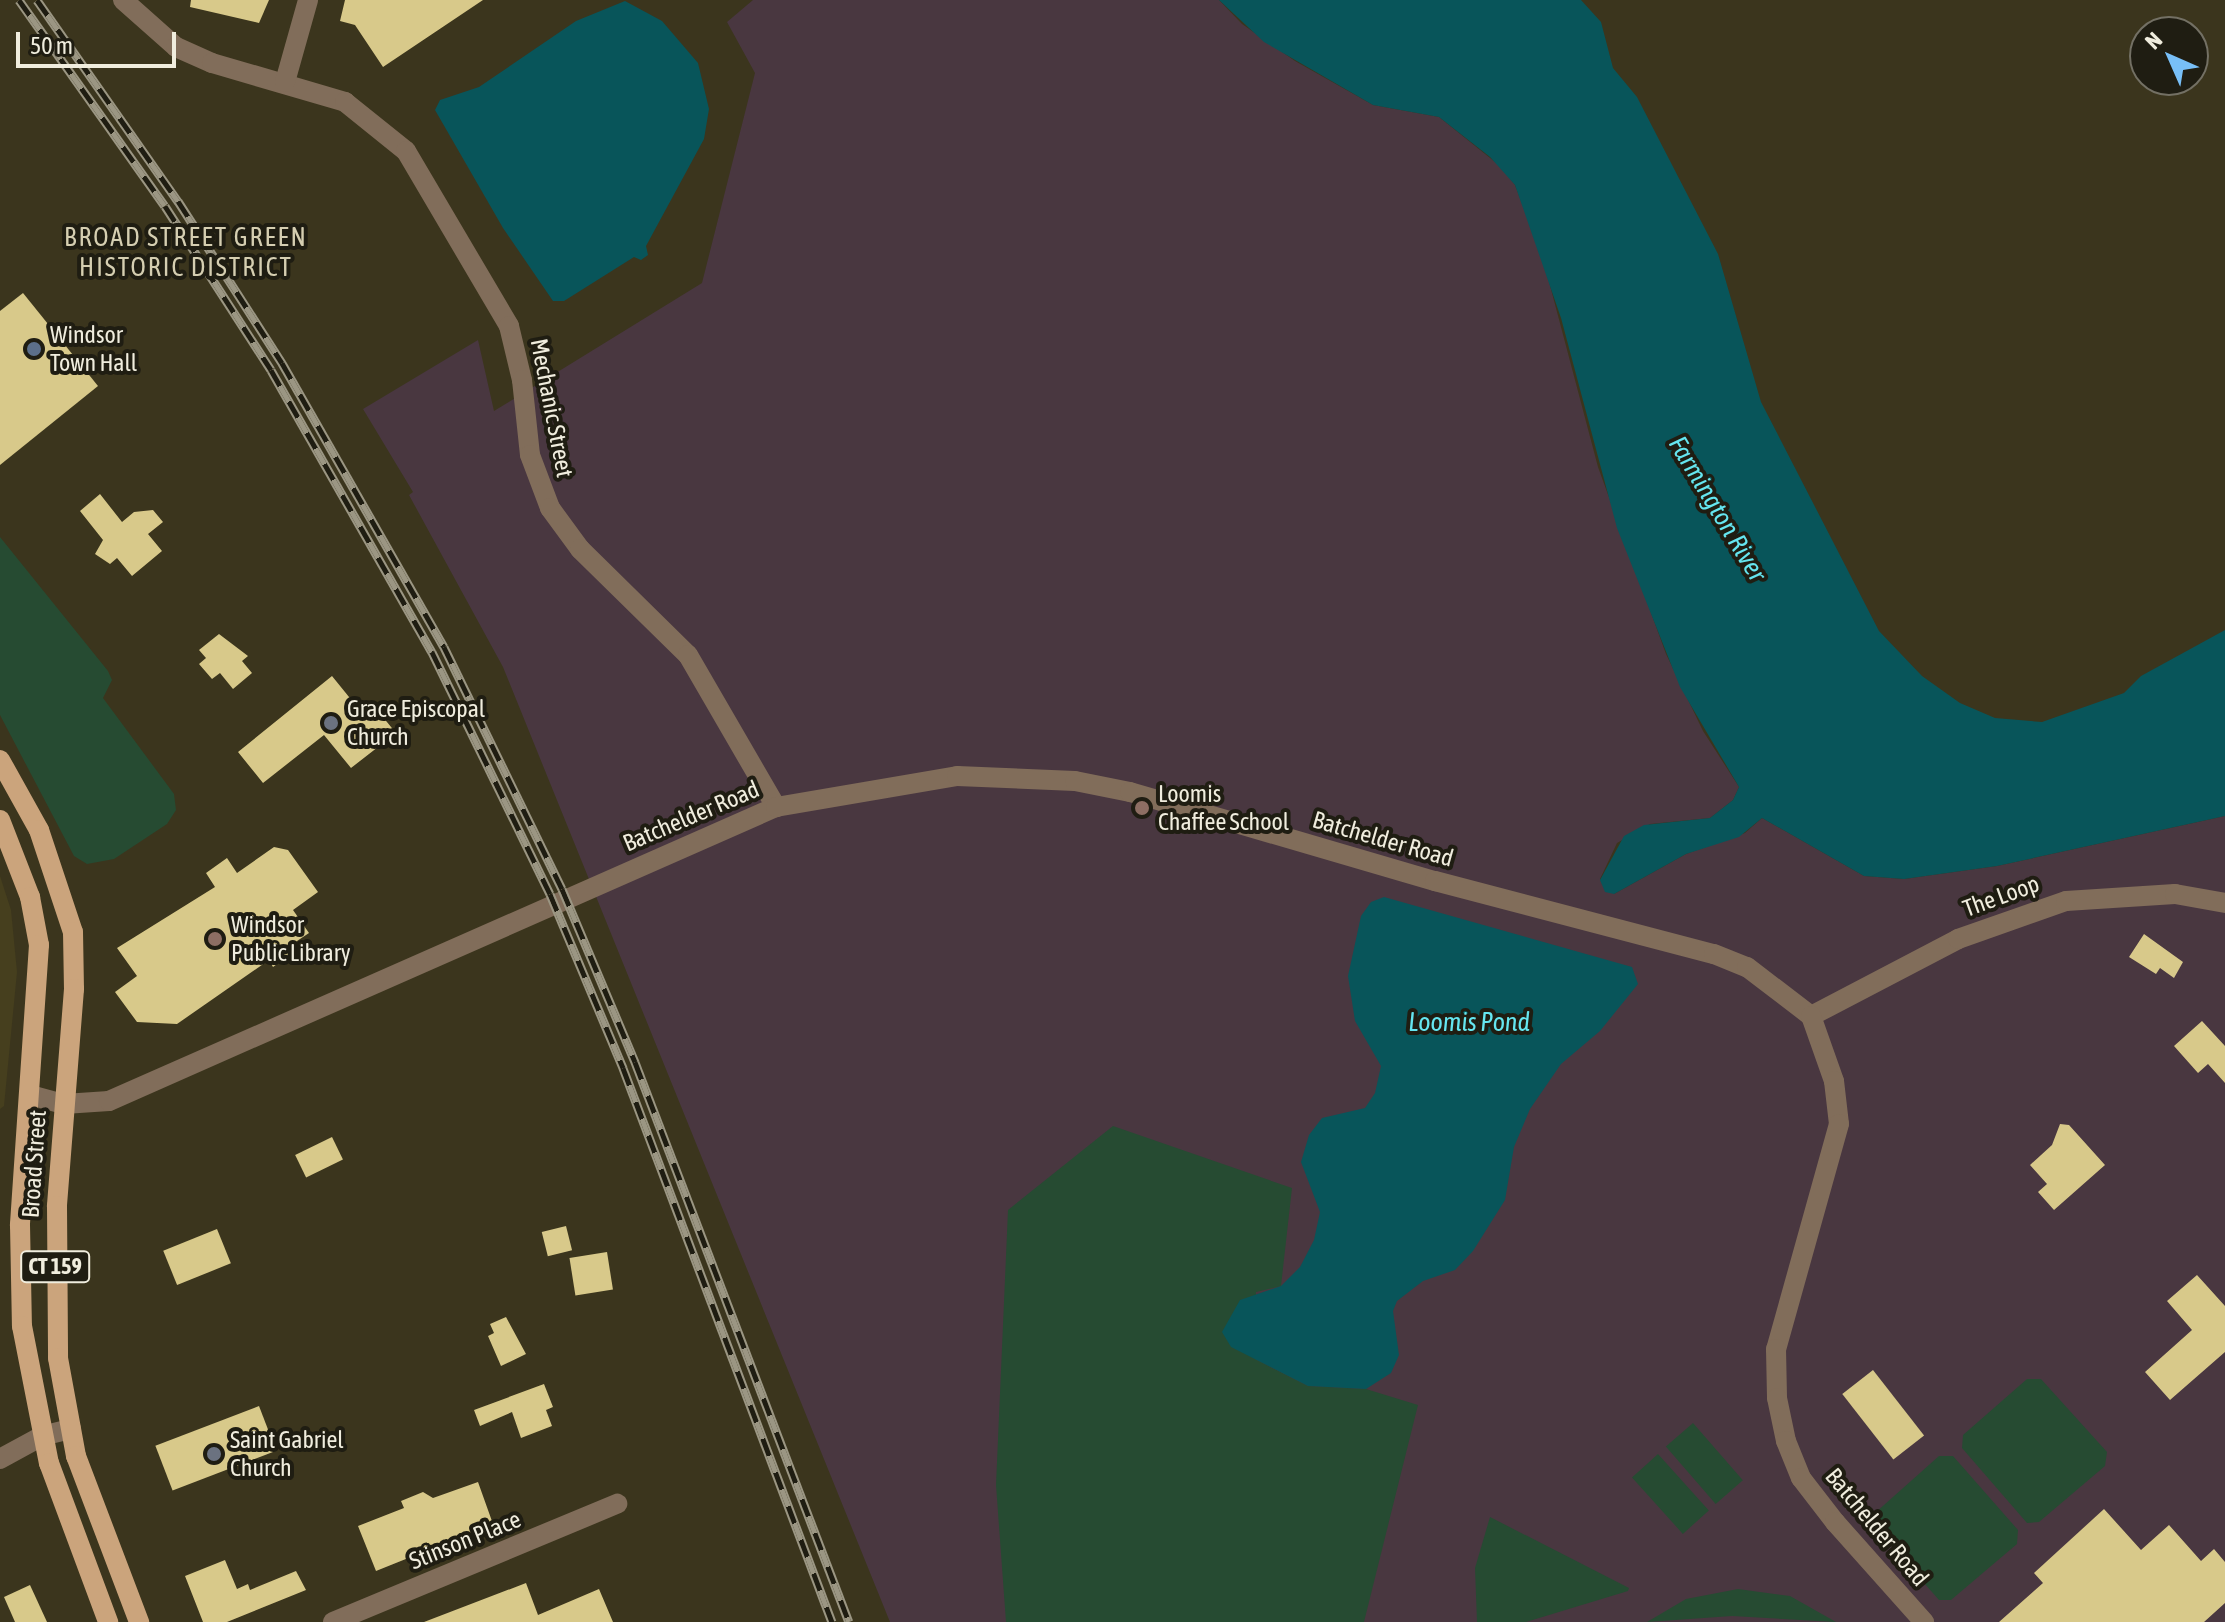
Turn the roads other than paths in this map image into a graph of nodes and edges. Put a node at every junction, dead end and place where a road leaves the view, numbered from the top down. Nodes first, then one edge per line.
1 (123, 0) edge
2 (308, 0) edge
3 (285, 82) junction
4 (0, 760) edge
5 (20, 792) junction
6 (776, 807) junction
7 (0, 808) edge
8 (0, 820) edge
9 (59, 886) junction
10 (30, 897) junction
11 (2225, 903) edge
12 (1811, 1016) junction
13 (30, 1095) junction
14 (64, 1104) junction
15 (71, 1429) junction
16 (42, 1436) junction
17 (0, 1459) edge
18 (617, 1504) dead end
19 (108, 1622) edge
20 (139, 1622) edge
21 (333, 1622) edge
22 (1924, 1622) edge

1 - 3 street, Mechanic Street
2 - 3 street
3 - 6 street, Mechanic Street
4 - 5 main road, Broad Street / CT 159
5 - 7 main road
5 - 9 main road, Broad Street / CT 159
6 - 12 street, Batchelder Road
6 - 14 street, Batchelder Road
8 - 10 main road, Broad Street / CT 159
9 - 10 main road
9 - 14 main road, Broad Street / CT 159
10 - 13 main road, Broad Street / CT 159
11 - 12 street, The Loop
12 - 22 street, Batchelder Road
13 - 14 street, Batchelder Road
13 - 16 main road, Broad Street / CT 159
14 - 15 main road, Broad Street / CT 159
15 - 16 street
15 - 20 main road, Broad Street / CT 159
16 - 17 street
16 - 19 main road, Broad Street / CT 159
18 - 21 street, Stinson Place

